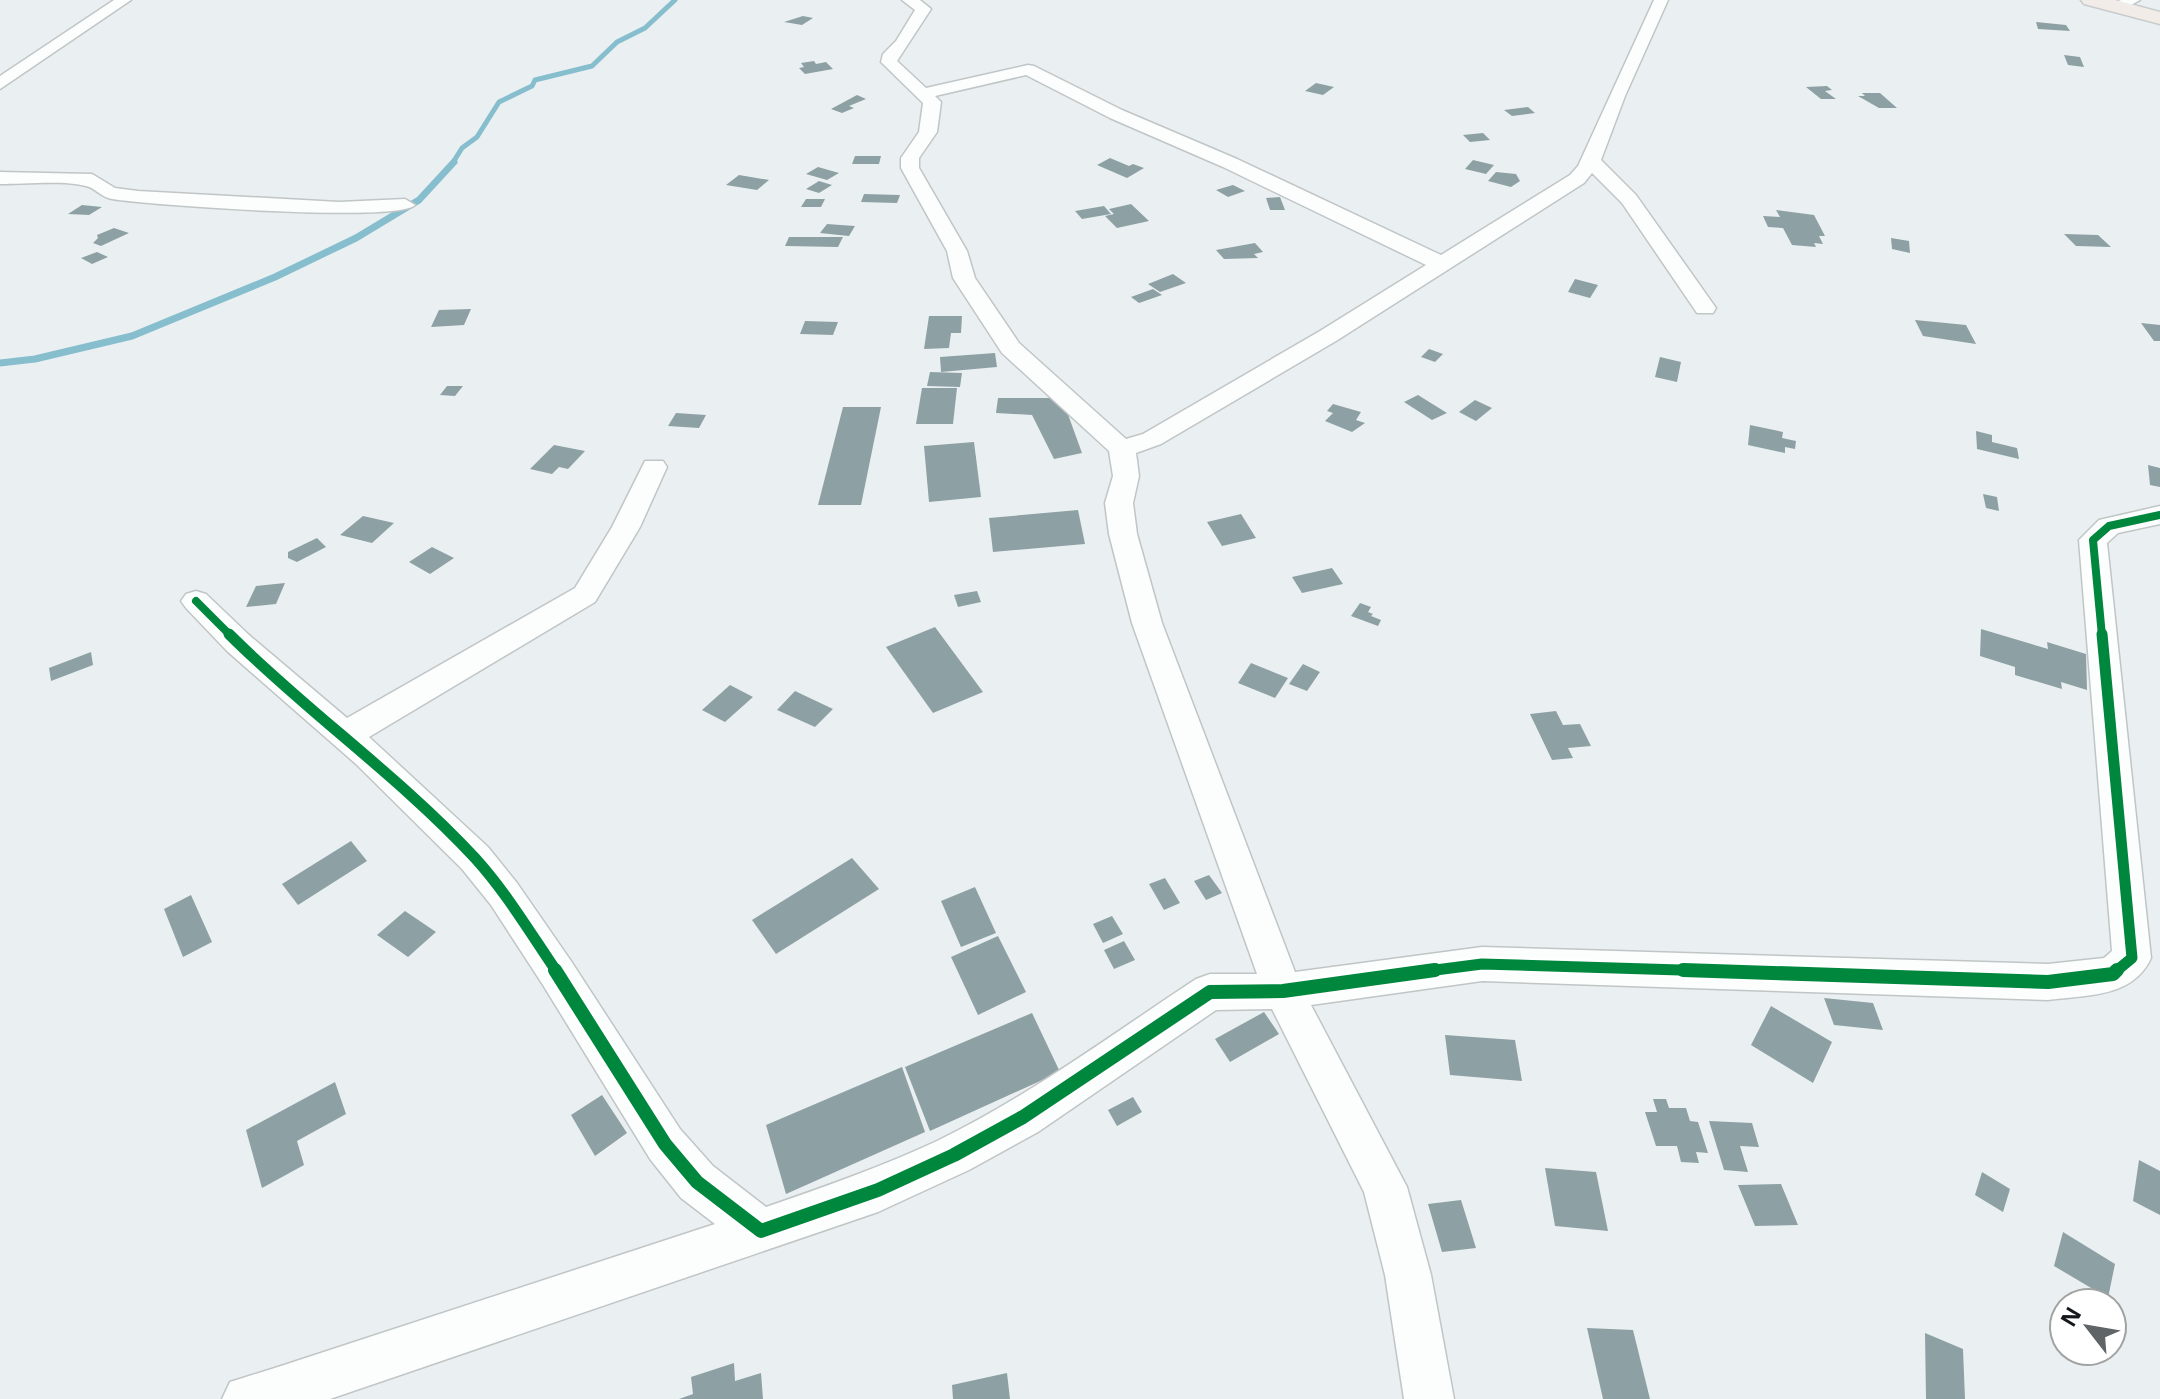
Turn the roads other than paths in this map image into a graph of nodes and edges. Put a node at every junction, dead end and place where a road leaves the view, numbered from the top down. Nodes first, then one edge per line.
1 (124, 0) edge
2 (909, 0) edge
3 (1661, 0) edge
4 (2091, 0) edge
5 (2125, 3) edge
6 (2160, 18) edge
7 (0, 84) edge
8 (925, 93) junction
9 (1592, 162) junction
10 (0, 178) edge
11 (405, 205) dead end
12 (1442, 264) junction
13 (1705, 308) dead end
14 (1122, 449) junction
15 (654, 467) dead end
16 (2160, 515) edge
17 (196, 601) dead end
18 (344, 736) junction
19 (1283, 991) junction
20 (761, 1231) junction
21 (247, 1399) edge
22 (1429, 1399) edge

1 - 7 street
2 - 8 street
3 - 9 street
4 - 5 main road
5 - 6 main road
8 - 12 street
8 - 14 street
9 - 12 street
9 - 13 street
10 - 11 street
12 - 14 street
14 - 19 street
15 - 18 street
16 - 19 street
17 - 18 street
18 - 20 street
19 - 20 street
19 - 22 street
20 - 21 street

